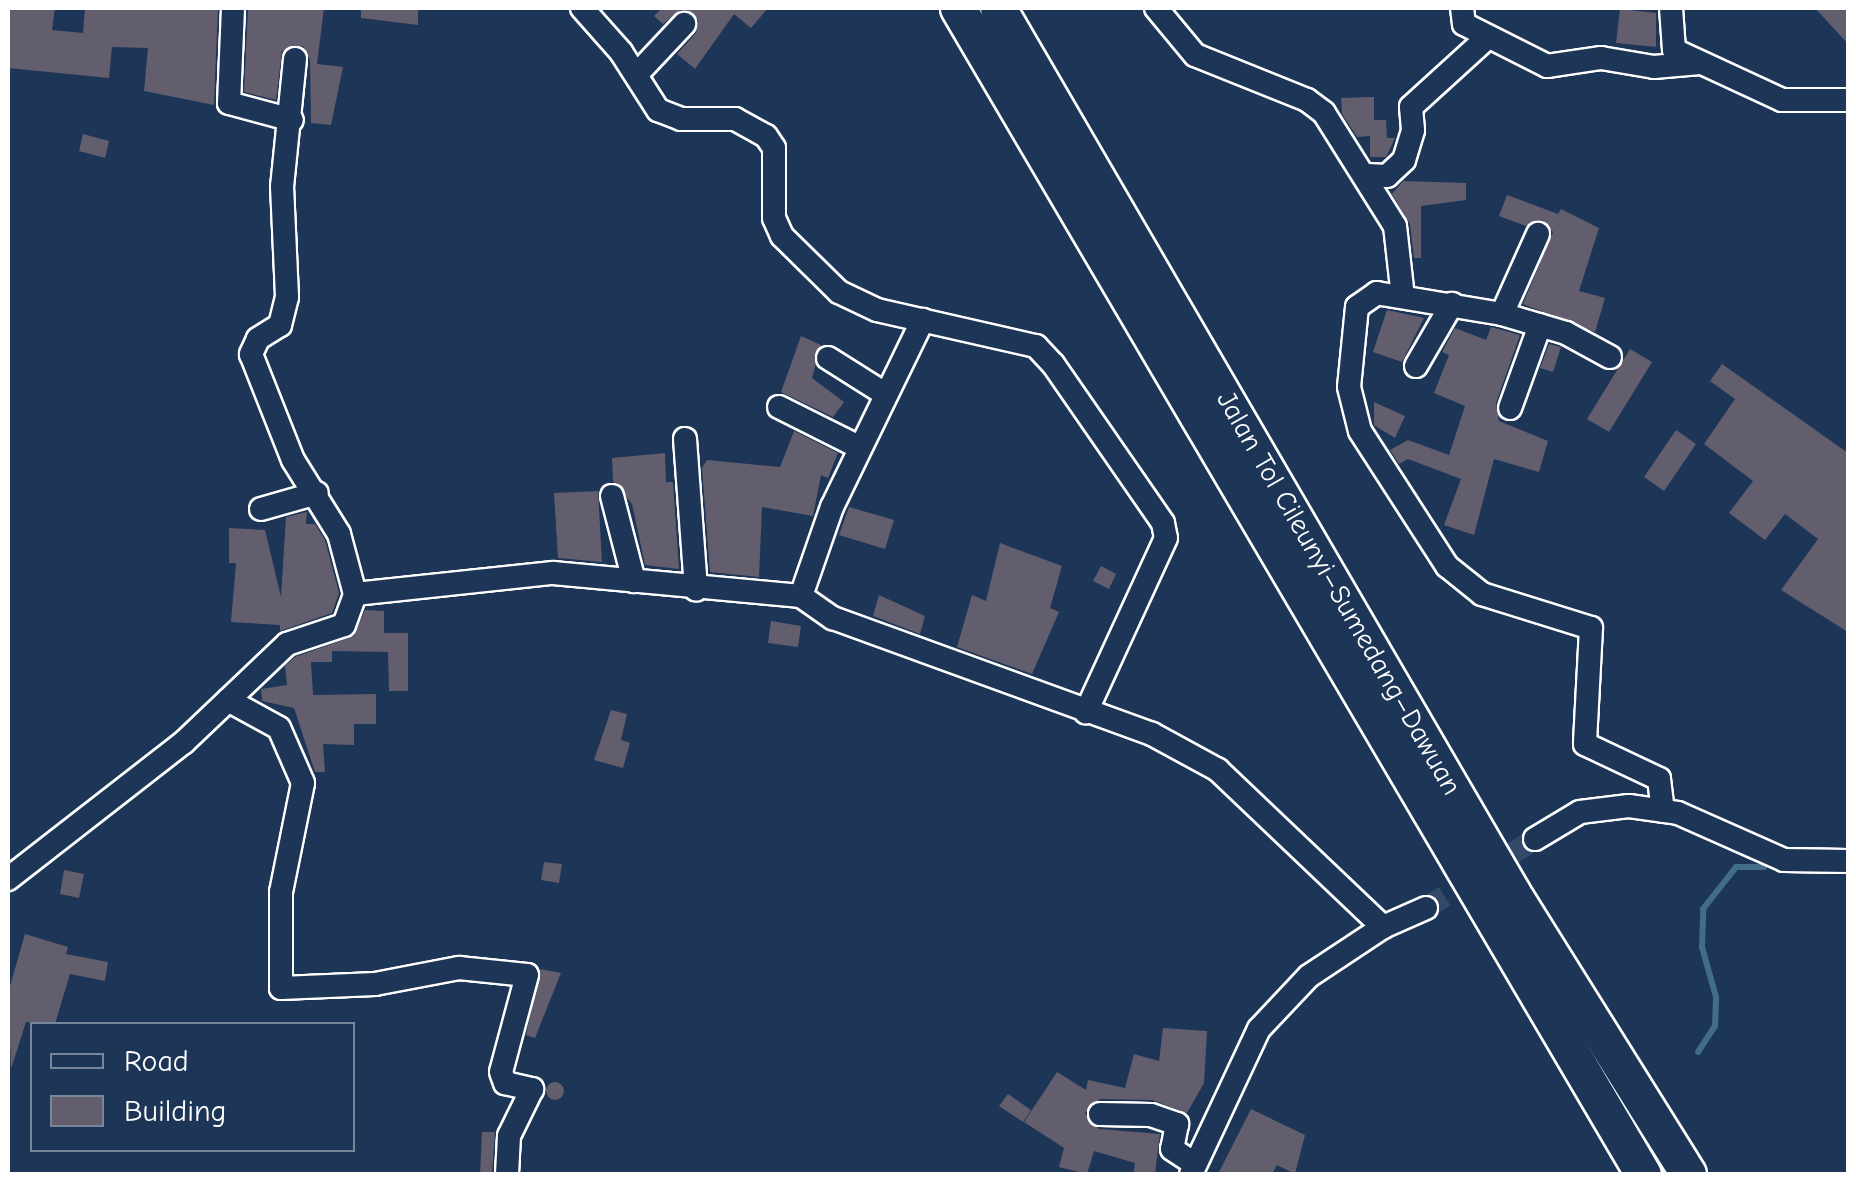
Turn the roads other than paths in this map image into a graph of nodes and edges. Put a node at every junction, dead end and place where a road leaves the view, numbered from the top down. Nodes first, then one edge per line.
1 (234, 8) edge
2 (582, 8) edge
3 (958, 8) edge
4 (998, 8) edge
5 (1156, 8) edge
6 (1462, 8) edge
7 (1671, 8) edge
8 (684, 24) dead end
9 (1488, 37) junction
10 (295, 59) dead end
11 (1700, 63) junction
12 (636, 74) junction
13 (1848, 100) edge
14 (292, 120) junction
15 (1367, 175) junction
16 (1538, 234) dead end
17 (1404, 296) junction
18 (1452, 304) junction
19 (1502, 314) junction
20 (923, 320) junction
21 (1540, 325) junction
22 (1610, 356) dead end
23 (828, 358) dead end
24 (1416, 366) dead end
25 (885, 394) junction
26 (778, 407) dead end
27 (1510, 408) dead end
28 (685, 439) dead end
29 (859, 448) junction
30 (317, 493) junction
31 (612, 496) dead end
32 (261, 509) dead end
33 (634, 581) junction
34 (696, 590) junction
35 (354, 594) junction
36 (802, 596) junction
37 (228, 700) junction
38 (1086, 712) junction
39 (1663, 811) junction
40 (1535, 839) tunnel mouth
41 (1848, 861) edge
42 (8, 879) edge
43 (1426, 908) tunnel mouth
44 (1383, 927) junction
45 (1100, 1114) dead end
46 (1193, 1169) edge
47 (507, 1174) edge
48 (1643, 1174) edge
49 (1688, 1174) edge

1 - 14 street
2 - 12 street
3 - 48 highway, Jalan Tol Cileunyi–Sumedang–Dawuan
4 - 49 highway, Jalan Tol Cileunyi–Sumedang–Dawuan
5 - 15 street
6 - 9 street
7 - 11 street
8 - 12 street
9 - 11 street
9 - 15 street
10 - 14 street
11 - 13 street
12 - 20 street
14 - 30 street
15 - 17 street
16 - 19 street
17 - 18 street
17 - 39 street
18 - 19 street
18 - 24 street
19 - 21 street
20 - 25 street
20 - 38 street
21 - 22 street
21 - 27 street
23 - 25 street
25 - 29 street
26 - 29 street
28 - 34 street
29 - 36 street
30 - 32 street
30 - 35 street
31 - 33 street
33 - 34 street
33 - 35 street
34 - 36 street
35 - 37 street
36 - 38 street
37 - 42 street
37 - 47 street
38 - 44 street
39 - 40 street
39 - 41 street
43 - 44 street
44 - 46 street
45 - 46 street

